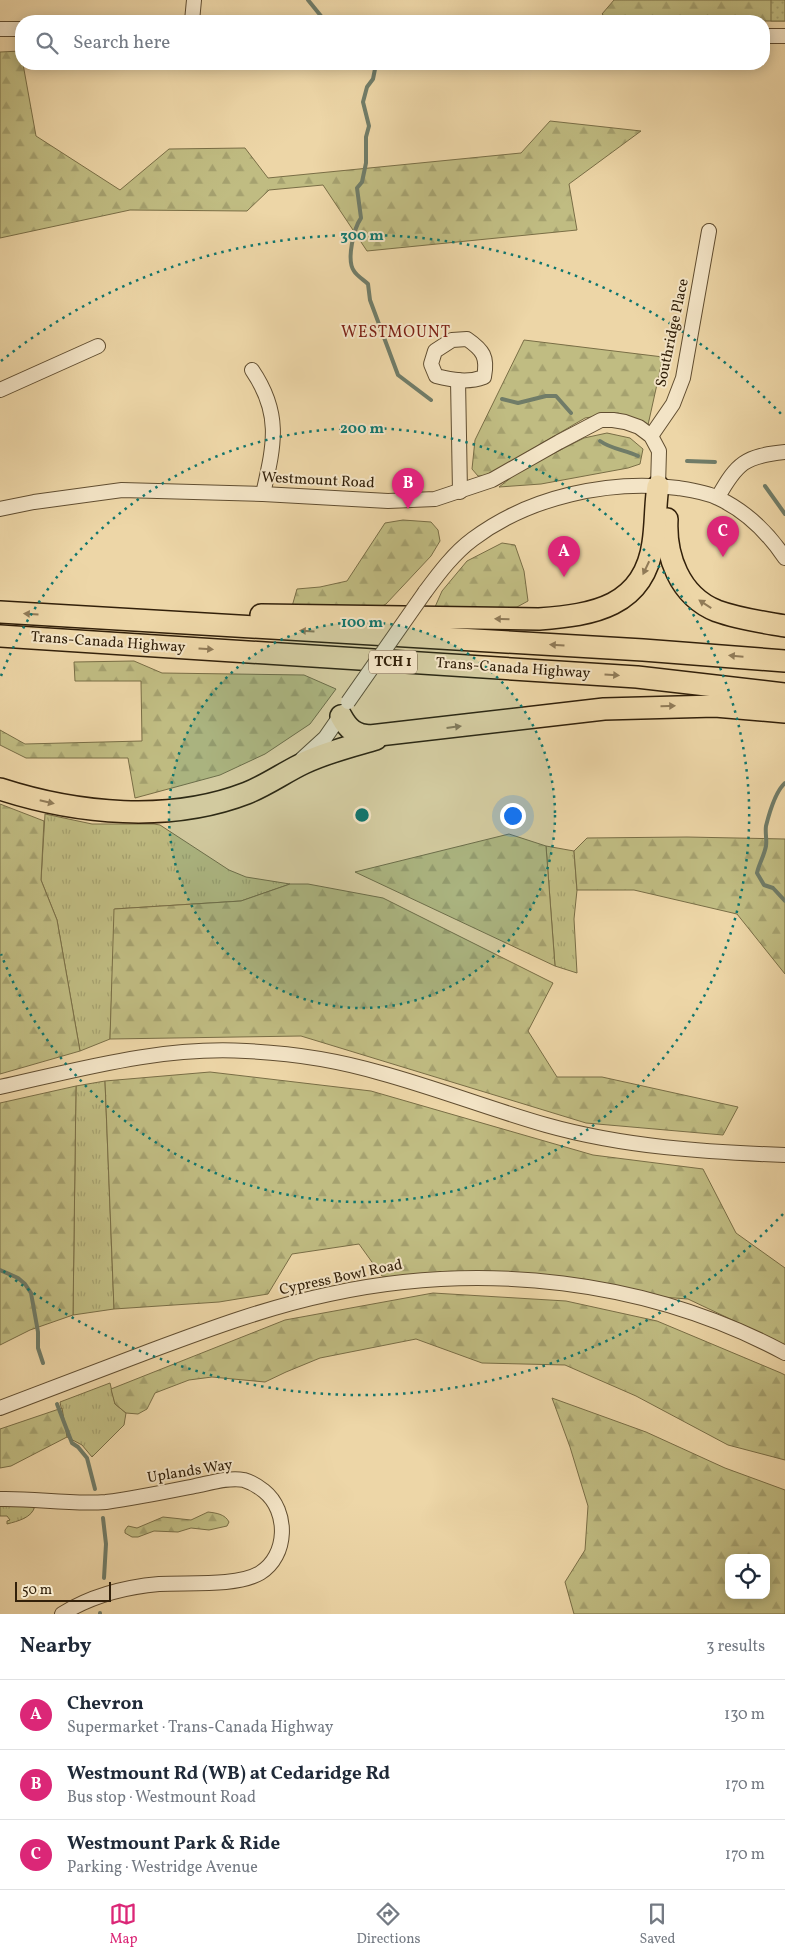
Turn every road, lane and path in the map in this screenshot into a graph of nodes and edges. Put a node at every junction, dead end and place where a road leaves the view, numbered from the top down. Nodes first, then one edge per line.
1 (194, 0) edge
2 (193, 15) edge
3 (0, 29) edge
4 (15, 29) edge
5 (770, 36) edge
6 (785, 36) edge
7 (709, 231) dead end
8 (98, 346) dead end
9 (252, 370) dead end
10 (462, 380) dead end
11 (0, 390) edge
12 (651, 436) junction
13 (785, 452) edge
14 (658, 486) junction
15 (465, 490) junction
16 (263, 494) junction
17 (718, 497) junction
18 (0, 510) edge
19 (785, 558) edge
20 (0, 612) edge
21 (61, 616) junction
22 (785, 626) edge
23 (0, 636) edge
24 (785, 661) edge
25 (785, 694) edge
26 (345, 709) junction
27 (785, 712) edge
28 (406, 733) junction
29 (266, 783) junction
30 (0, 789) edge
31 (0, 1087) edge
32 (785, 1155) edge
33 (785, 1353) edge
34 (0, 1408) edge
35 (0, 1499) edge
36 (62, 1614) edge

1 - 2 street
3 - 4 street
5 - 6 street
7 - 12 street, Southridge Place
8 - 11 street
9 - 16 street
10 - 15 street
12 - 14 street
12 - 15 street, Westmount Road
13 - 17 street
14 - 17 street
14 -> 21 highway
22 -> 14 highway
14 - 26 street, bridge
15 - 16 street, Westmount Road
16 - 18 street, Westmount Road
17 - 19 street
21 -> 20 highway, Trans-Canada Highway / TCH 1
24 -> 21 highway, Trans-Canada Highway / TCH 1
23 -> 25 highway, Trans-Canada Highway / TCH 1
26 - 28 highway
26 - 29 street
28 -> 27 highway
28 - 29 highway
30 -> 29 highway
31 - 32 street
33 - 34 street, Cypress Bowl Road
35 - 36 street, Uplands Way

